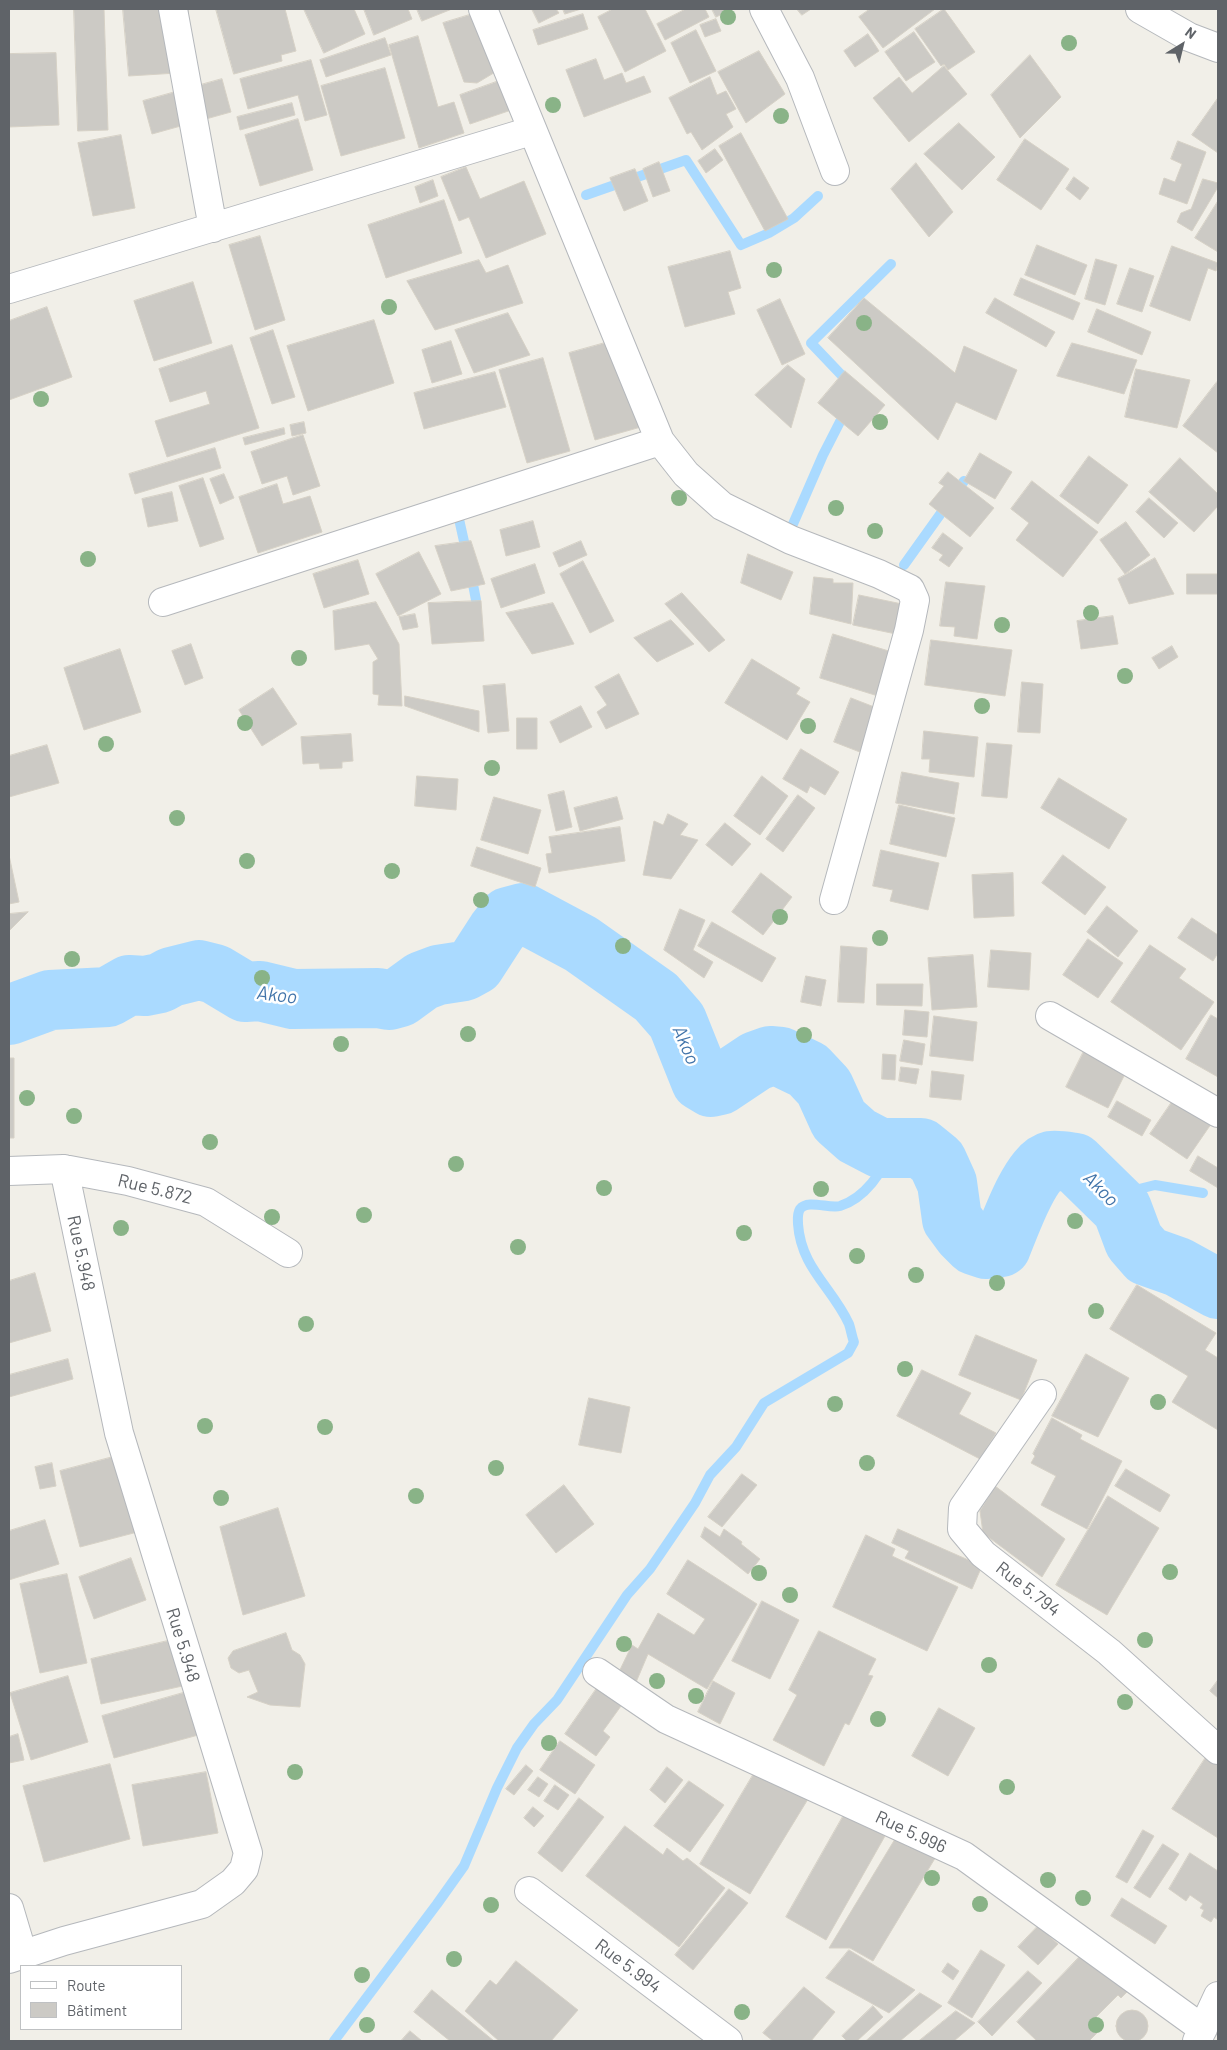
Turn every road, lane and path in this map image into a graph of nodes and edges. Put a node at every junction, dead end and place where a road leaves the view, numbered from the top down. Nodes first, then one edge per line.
1 (173, 9) edge
2 (483, 9) edge
3 (764, 9) edge
4 (1140, 9) edge
5 (1218, 48) edge
6 (532, 131) junction
7 (834, 171) dead end
8 (213, 228) junction
9 (9, 288) edge
10 (660, 441) junction
11 (163, 602) dead end
12 (834, 900) dead end
13 (1050, 1016) dead end
14 (1218, 1113) edge
15 (64, 1170) junction
16 (9, 1171) edge
17 (288, 1252) dead end
18 (1042, 1394) dead end
19 (597, 1672) dead end
20 (1218, 1750) edge
21 (529, 1891) dead end
22 (9, 1908) edge
23 (16, 1957) edge
24 (1218, 1996) edge
25 (1200, 2035) edge
26 (728, 2041) edge

1 - 8 street
2 - 6 street
3 - 7 street
4 - 5 street
6 - 8 street
6 - 10 street
8 - 9 street
10 - 11 street
10 - 12 street
13 - 14 street
15 - 16 street, Rue 5.872
15 - 17 street, Rue 5.872
15 - 23 street, Rue 5.948
18 - 20 street, Rue 5.794
19 - 25 street, Rue 5.996
21 - 26 street, Rue 5.994
22 - 23 street
24 - 25 street

